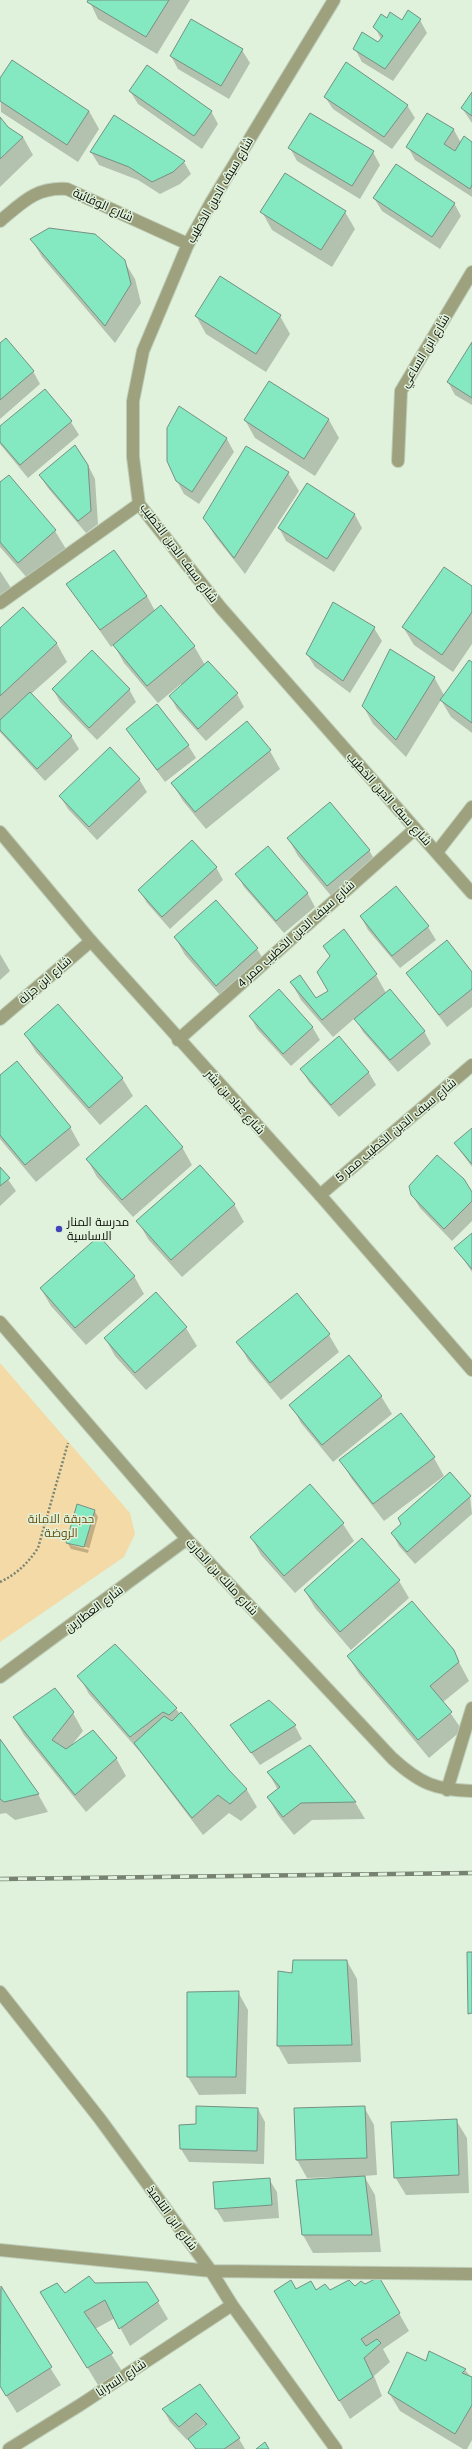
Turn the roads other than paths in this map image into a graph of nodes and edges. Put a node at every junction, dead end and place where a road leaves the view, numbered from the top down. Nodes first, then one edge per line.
1 (334, 0) edge
2 (0, 221) edge
3 (188, 244) junction
4 (472, 272) edge
5 (398, 461) dead end
6 (139, 504) junction
7 (0, 603) edge
8 (472, 807) edge
9 (415, 828) junction
10 (0, 832) edge
11 (437, 852) junction
12 (472, 893) edge
13 (91, 941) junction
14 (0, 1019) edge
15 (178, 1040) junction
16 (472, 1065) edge
17 (320, 1195) junction
18 (0, 1322) edge
19 (472, 1370) edge
20 (187, 1539) junction
21 (0, 1677) edge
22 (472, 1708) edge
23 (447, 1790) junction
24 (472, 1791) edge
25 (0, 1992) edge
26 (0, 2250) edge
27 (211, 2270) junction
28 (472, 2274) edge
29 (232, 2305) junction
30 (9, 2449) edge
31 (336, 2449) edge

1 - 3 street, شارع سيف الدين الخطيب
2 - 3 street, شارع الوفائية
3 - 6 street, شارع سيف الدين الخطيب
4 - 5 street, شارع ابن الساعي
6 - 7 street
6 - 9 street, شارع سيف الدين الخطيب
8 - 11 street
9 - 11 street, شارع سيف الدين الخطيب
9 - 15 street, شارع سيف الدين الخطيب ممر 4
10 - 13 street, شارع عباد بن بشر
11 - 12 street, شارع سيف الدين الخطيب
13 - 14 street, شارع ابن جزلة
13 - 15 street, شارع عباد بن بشر
15 - 17 street, شارع عباد بن بشر
16 - 17 street, شارع سيف الدين الخطيب ممر 5
17 - 19 street, شارع عباد بن بشر
18 - 20 street, شارع مالك بن الحارث
20 - 21 street, شارع العطارين
20 - 23 street, شارع مالك بن الحارث
22 - 23 street
23 - 24 street, شارع مالك بن الحارث
25 - 27 street, شارع ابن التلميذ
26 - 27 street
27 - 28 street
27 - 29 street, شارع ابن التلميذ
29 - 30 street, شارع السرايا
29 - 31 street, شارع ابن التلميذ

